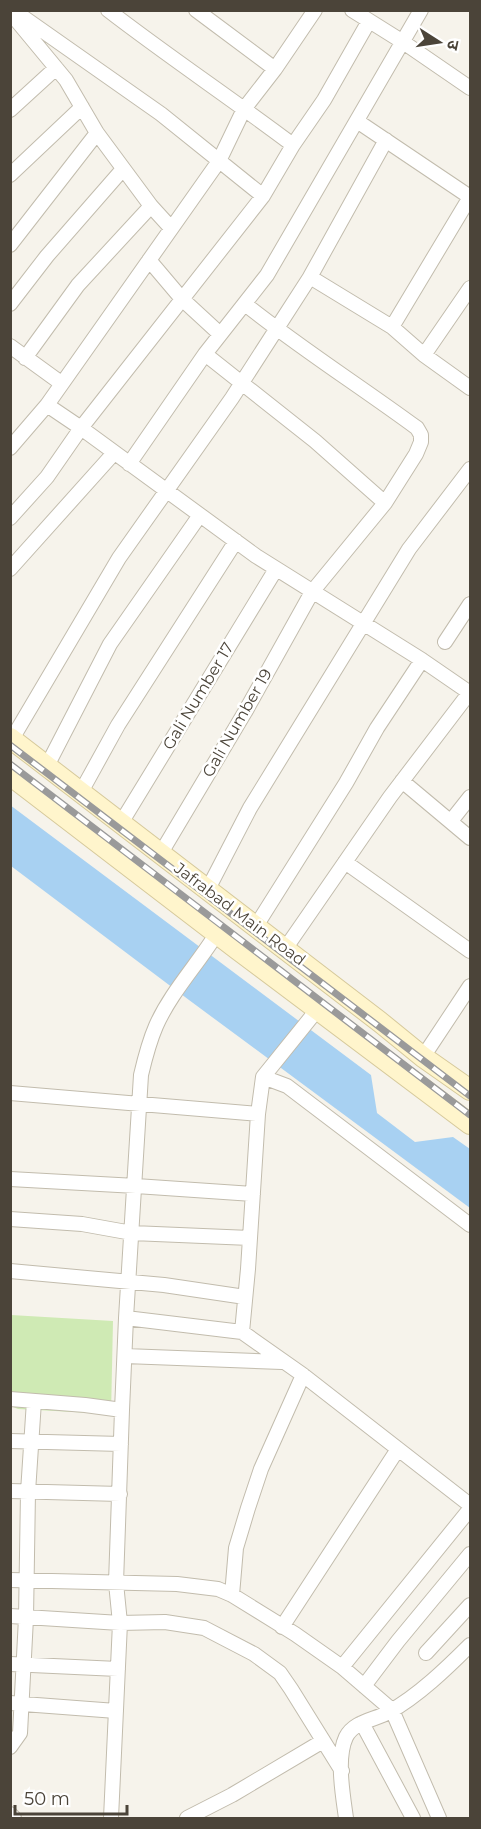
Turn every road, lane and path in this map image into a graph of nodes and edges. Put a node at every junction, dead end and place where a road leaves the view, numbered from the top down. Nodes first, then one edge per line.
1 (108, 10) edge
2 (196, 10) edge
3 (315, 10) edge
4 (352, 10) edge
5 (421, 10) edge
6 (12, 12) edge
7 (369, 21) junction
8 (403, 42) junction
9 (56, 68) junction
10 (275, 69) junction
11 (471, 88) edge
12 (82, 107) junction
13 (244, 109) junction
14 (10, 110) edge
15 (357, 121) junction
16 (97, 133) junction
17 (386, 140) junction
18 (293, 145) junction
19 (219, 161) junction
20 (123, 169) junction
21 (10, 175) edge
22 (263, 196) junction
23 (470, 197) edge
24 (151, 206) junction
25 (171, 228) junction
26 (10, 245) edge
27 (149, 260) junction
28 (310, 277) junction
29 (471, 288) edge
30 (182, 298) junction
31 (10, 304) edge
32 (245, 304) junction
33 (392, 327) junction
34 (277, 329) junction
35 (220, 334) junction
36 (10, 346) edge
37 (205, 354) junction
38 (424, 355) junction
39 (25, 358) junction
40 (242, 382) junction
41 (61, 383) junction
42 (471, 388) edge
43 (47, 405) junction
44 (81, 428) junction
45 (10, 448) edge
46 (114, 453) junction
47 (129, 464) junction
48 (471, 469) edge
49 (166, 492) junction
50 (385, 503) junction
51 (200, 515) junction
52 (10, 518) edge
53 (236, 541) junction
54 (10, 569) edge
55 (276, 569) junction
56 (312, 592) junction
57 (471, 604) edge
58 (364, 623) junction
59 (445, 642) dead end
60 (422, 660) junction
61 (470, 692) edge
62 (11, 738) edge
63 (47, 766) junction
64 (10, 775) edge
65 (402, 781) junction
66 (81, 792) junction
67 (471, 797) edge
68 (451, 821) junction
69 (122, 823) junction
70 (471, 838) edge
71 (160, 853) junction
72 (345, 862) junction
73 (208, 889) junction
74 (256, 926) junction
75 (214, 938) junction
76 (285, 949) junction
77 (471, 951) edge
78 (471, 986) edge
79 (317, 1010) junction
80 (423, 1058) junction
81 (263, 1077) junction
82 (471, 1090) edge
83 (10, 1093) edge
84 (140, 1105) junction
85 (258, 1114) junction
86 (471, 1124) edge
87 (10, 1179) edge
88 (135, 1186) junction
89 (253, 1194) junction
90 (10, 1219) edge
91 (471, 1225) edge
92 (132, 1233) junction
93 (250, 1238) junction
94 (10, 1271) edge
95 (129, 1283) junction
96 (245, 1297) junction
97 (126, 1318) junction
98 (242, 1332) junction
99 (125, 1356) junction
100 (282, 1362) junction
101 (303, 1376) junction
102 (10, 1399) edge
103 (34, 1401) junction
104 (122, 1410) junction
105 (10, 1441) edge
106 (31, 1442) junction
107 (121, 1444) junction
108 (398, 1449) junction
109 (10, 1491) edge
110 (28, 1492) junction
111 (120, 1494) junction
112 (471, 1507) edge
113 (471, 1554) edge
114 (10, 1580) edge
115 (27, 1581) junction
116 (116, 1583) junction
117 (232, 1595) junction
118 (471, 1605) edge
119 (10, 1616) edge
120 (26, 1618) junction
121 (120, 1623) junction
122 (282, 1627) junction
123 (470, 1648) edge
124 (426, 1653) dead end
125 (17, 1664) edge
126 (342, 1667) junction
127 (118, 1669) junction
128 (364, 1686) junction
129 (16, 1704) edge
130 (392, 1710) junction
131 (116, 1711) junction
132 (362, 1723) junction
133 (323, 1741) junction
134 (10, 1747) edge
135 (342, 1771) junction
136 (10, 1814) edge
137 (202, 1815) edge
138 (14, 1818) edge
139 (111, 1818) edge
140 (187, 1818) edge
141 (346, 1818) edge
142 (413, 1818) edge
143 (439, 1818) edge

1 - 13 street
2 - 10 street
3 - 10 street
4 - 7 street
5 - 8 street
6 - 9 street
6 - 19 street
7 - 8 street
7 - 18 street
8 - 11 street
8 - 15 street
9 - 12 street
9 - 14 street
10 - 13 street
12 - 16 street
12 - 21 street
13 - 18 street
13 - 19 street
15 - 17 street
15 - 32 street
16 - 20 street
16 - 26 street
17 - 23 street
17 - 28 street
18 - 22 street
19 - 22 street
19 - 25 street
20 - 24 street
20 - 31 street
22 - 30 street
23 - 33 street
24 - 25 street
24 - 39 street
25 - 27 street
27 - 30 street
27 - 41 street
28 - 33 street
28 - 34 street
29 - 38 street
30 - 35 street
30 - 44 street
32 - 34 street, Gali Number 19
32 - 35 street
33 - 38 street
34 - 40 street
34 - 50 street, Gali Number 19
35 - 37 street
36 - 39 street
37 - 40 street
37 - 47 street
38 - 42 street
39 - 41 street
40 - 49 street
40 - 50 street
41 - 43 street
43 - 44 street
43 - 45 street
44 - 46 street
44 - 52 street
46 - 47 street
46 - 54 street
47 - 49 street
48 - 58 street
49 - 51 street
49 - 62 street
50 - 56 street, Gali Number 19
51 - 53 street
51 - 63 street
53 - 55 street
53 - 66 street
55 - 56 street
55 - 69 street, Gali Number 17
56 - 58 street
56 - 71 street, Gali Number 19
57 - 59 street
58 - 60 street
58 - 73 street
60 - 61 street
60 - 74 street
61 - 65 street
62 - 63 main road, Jafrabad Main Road
63 - 66 main road, Jafrabad Main Road
64 - 75 main road, Jafrabad Main Road
65 - 68 street
65 - 72 street
66 - 69 main road, Jafrabad Main Road
67 - 68 street
68 - 70 street
69 - 71 main road, Jafrabad Main Road
71 - 73 main road, Jafrabad Main Road
72 - 76 street
72 - 77 street
73 - 74 main road, Jafrabad Main Road
74 - 76 main road, Jafrabad Main Road
75 - 79 main road, Jafrabad Main Road
75 - 84 street
76 - 80 main road, Jafrabad Main Road
78 - 80 street
79 - 81 street
79 - 86 main road, Jafrabad Main Road
80 - 82 main road, Jafrabad Main Road
81 - 85 street
81 - 91 street
83 - 84 street
84 - 85 street
84 - 88 street
85 - 89 street
87 - 88 street
88 - 89 street
88 - 92 street
89 - 93 street
90 - 92 street
92 - 93 street
92 - 95 street
93 - 96 street
94 - 95 street
95 - 96 street
95 - 97 street
96 - 98 street
97 - 98 street
97 - 99 street
98 - 100 street
99 - 100 street
99 - 104 street
100 - 101 street
101 - 108 street
101 - 117 street
102 - 103 street
103 - 104 street
103 - 106 street
104 - 107 street
105 - 106 street
106 - 107 street
106 - 110 street
107 - 111 street
108 - 112 street
108 - 122 street
109 - 110 street
110 - 111 street
110 - 115 street
111 - 116 street
112 - 126 street
113 - 128 street
114 - 115 street
115 - 116 street
115 - 120 street
116 - 117 street
116 - 121 street
117 - 122 street
118 - 124 street
119 - 120 street
120 - 121 street
120 - 125 street
121 - 127 street
121 - 133 street
122 - 126 street
123 - 130 street
125 - 127 street
125 - 129 street
126 - 128 street
127 - 131 street
128 - 130 street
129 - 131 street
129 - 134 street
130 - 132 street
130 - 143 street
131 - 139 street
132 - 135 street
132 - 142 street
133 - 135 street
133 - 137 street
135 - 141 street
136 - 138 street
137 - 140 street

